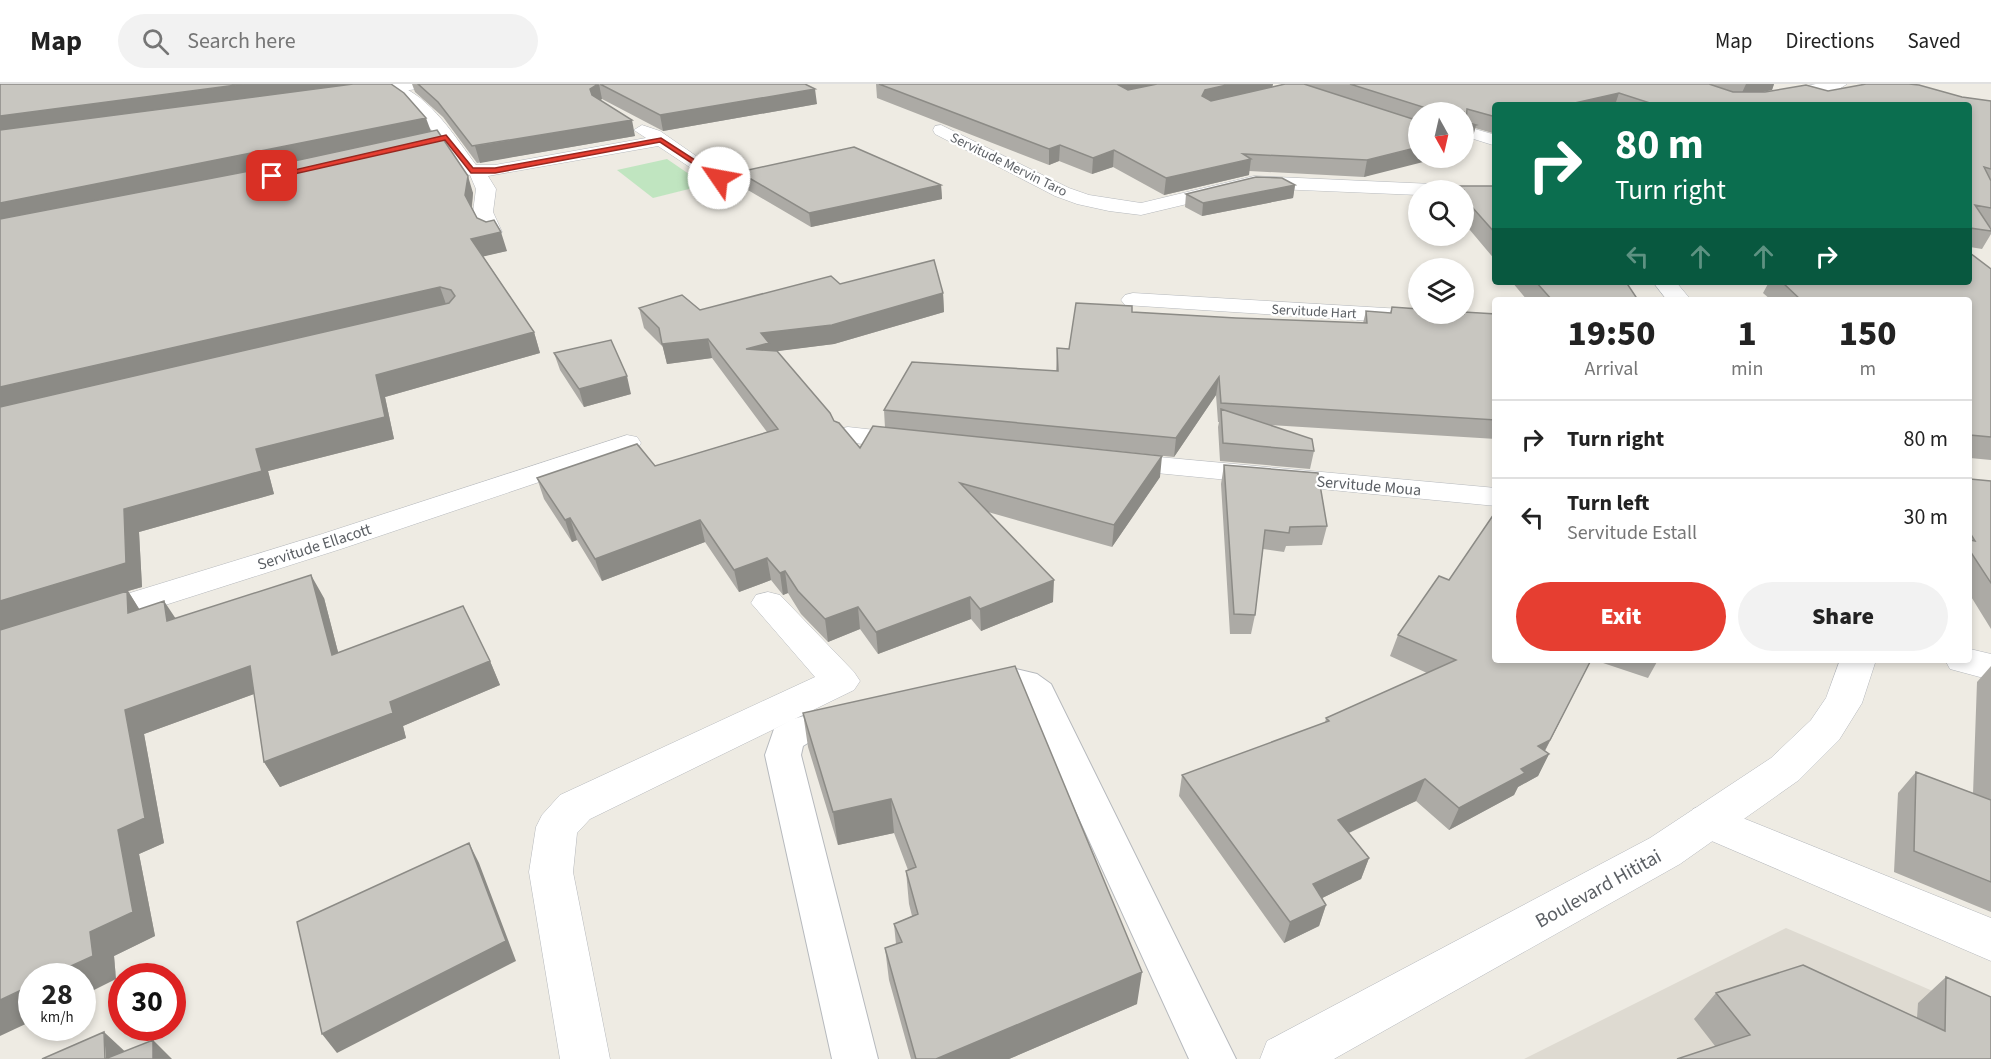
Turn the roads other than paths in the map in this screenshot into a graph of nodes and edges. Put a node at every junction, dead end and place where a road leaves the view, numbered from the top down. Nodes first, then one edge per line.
1 (417, 84) edge
2 (1832, 85) edge
3 (388, 86) edge
4 (331, 95) edge
5 (1732, 102) edge
6 (623, 118) edge
7 (941, 130) edge
8 (1474, 134) edge
9 (446, 138) junction
10 (661, 140) junction
11 (1492, 140) edge
12 (1474, 147) edge
13 (378, 152) edge
14 (1492, 152) edge
15 (481, 172) junction
16 (719, 178) dead end
17 (1408, 189) edge
18 (492, 232) edge
19 (1666, 285) edge
20 (1676, 297) edge
21 (1132, 300) dead end
22 (1492, 322) edge
23 (848, 435) edge
24 (627, 443) dead end
25 (942, 445) edge
26 (1492, 497) edge
27 (1492, 511) edge
28 (768, 603) dead end
29 (67, 625) edge
30 (1972, 662) edge
31 (1858, 663) edge
32 (1991, 667) edge
33 (942, 695) edge
34 (873, 711) edge
35 (1708, 821) junction
36 (1991, 940) edge
37 (1336, 1047) edge
38 (585, 1059) edge
39 (855, 1059) edge
40 (1213, 1059) edge
41 (1285, 1059) edge

1 - 3 street
2 - 5 street
3 - 4 street
3 - 9 street
6 - 10 street
7 - 17 street, Servitude Mervin Taro
8 - 11 street
9 - 13 street
9 - 15 street
10 - 15 street
10 - 16 street
12 - 14 street
15 - 18 street
19 - 20 street
21 - 22 street, Servitude Hart
23 - 25 street
24 - 29 street, Servitude Ellacott
26 - 27 street, Servitude Moua
28 - 38 street
30 - 32 street
31 - 35 street, Boulevard Hititai
33 - 40 lane
34 - 39 lane
35 - 36 street
35 - 37 street, Boulevard Hititai
37 - 41 street, Boulevard Hititai

